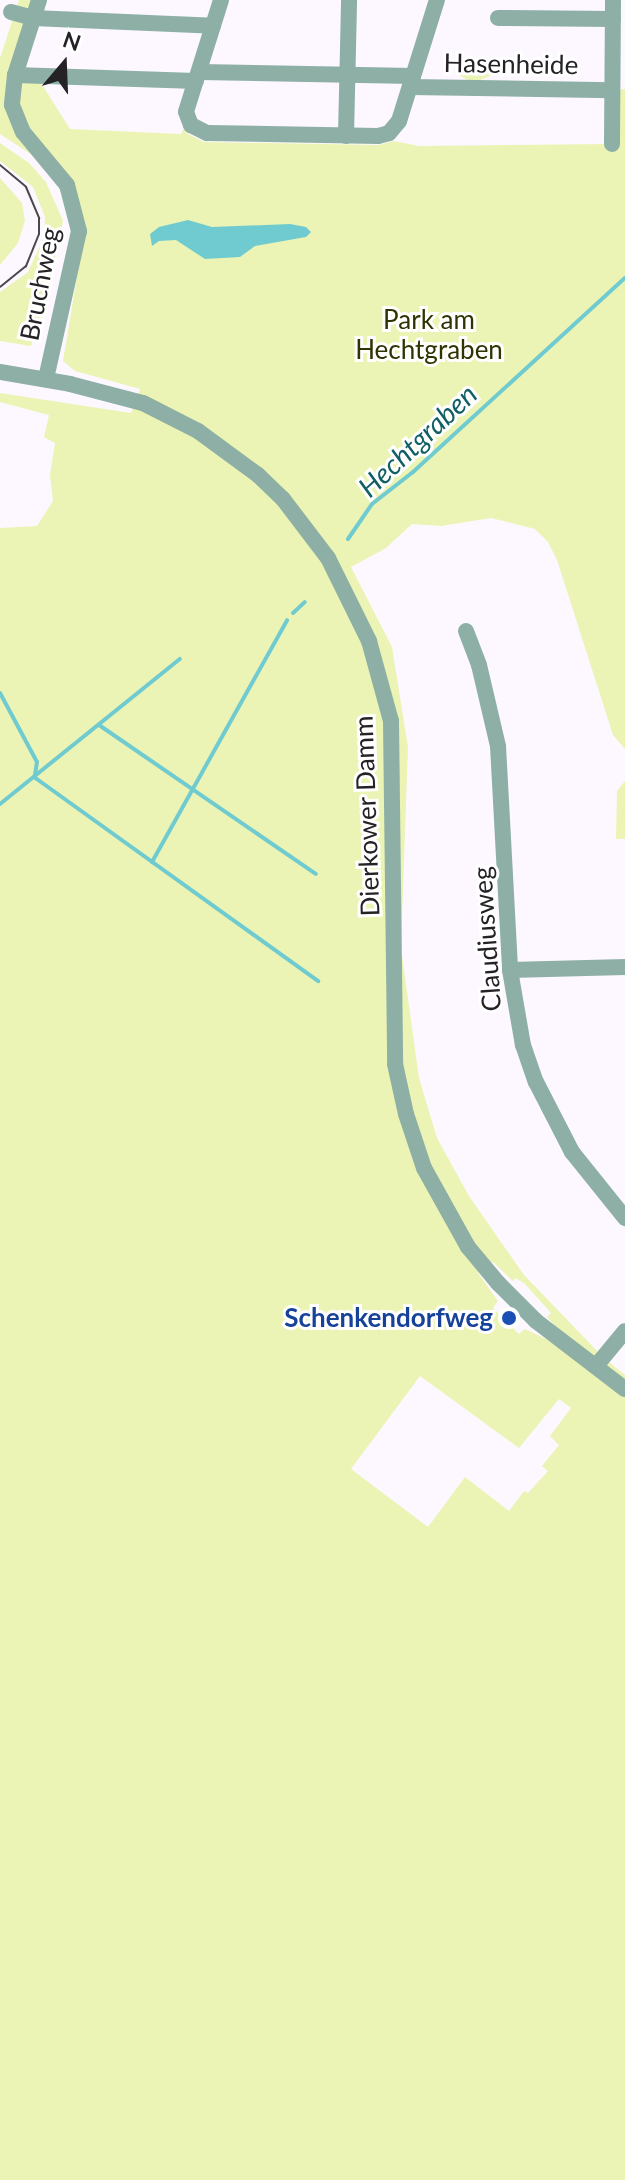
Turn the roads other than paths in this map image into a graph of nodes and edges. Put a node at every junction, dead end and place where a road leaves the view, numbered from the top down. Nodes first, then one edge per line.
1 (39, 0) edge
2 (221, 0) edge
3 (349, 0) edge
4 (437, 0) edge
5 (613, 0) edge
6 (11, 12) dead end
7 (33, 18) junction
8 (498, 18) dead end
9 (613, 19) junction
10 (213, 26) junction
11 (15, 75) junction
12 (346, 75) junction
13 (198, 76) junction
14 (411, 81) junction
15 (612, 90) junction
16 (346, 136) junction
17 (612, 144) dead end
18 (0, 372) edge
19 (46, 379) junction
20 (466, 631) dead end
21 (625, 967) edge
22 (510, 970) junction
23 (625, 1218) edge
24 (625, 1331) edge
25 (596, 1366) junction
26 (625, 1389) edge

1 - 7 street, Bruchweg
2 - 10 street
3 - 12 street
4 - 14 street
5 - 9 street
6 - 7 street
7 - 10 street
7 - 11 street, Bruchweg
8 - 9 street, Hasenheide
9 - 15 street
10 - 13 street
11 - 13 street
11 - 19 street, Bruchweg
12 - 13 street, Hasenheide
12 - 14 street, Hasenheide
12 - 16 street
13 - 16 street
14 - 15 street, Hasenheide
14 - 16 street
15 - 17 street
18 - 19 street, Dierkower Damm
19 - 25 street, Dierkower Damm
20 - 22 street, Claudiusweg
21 - 22 street
22 - 23 street, Claudiusweg
24 - 25 street
25 - 26 street, Dierkower Damm

